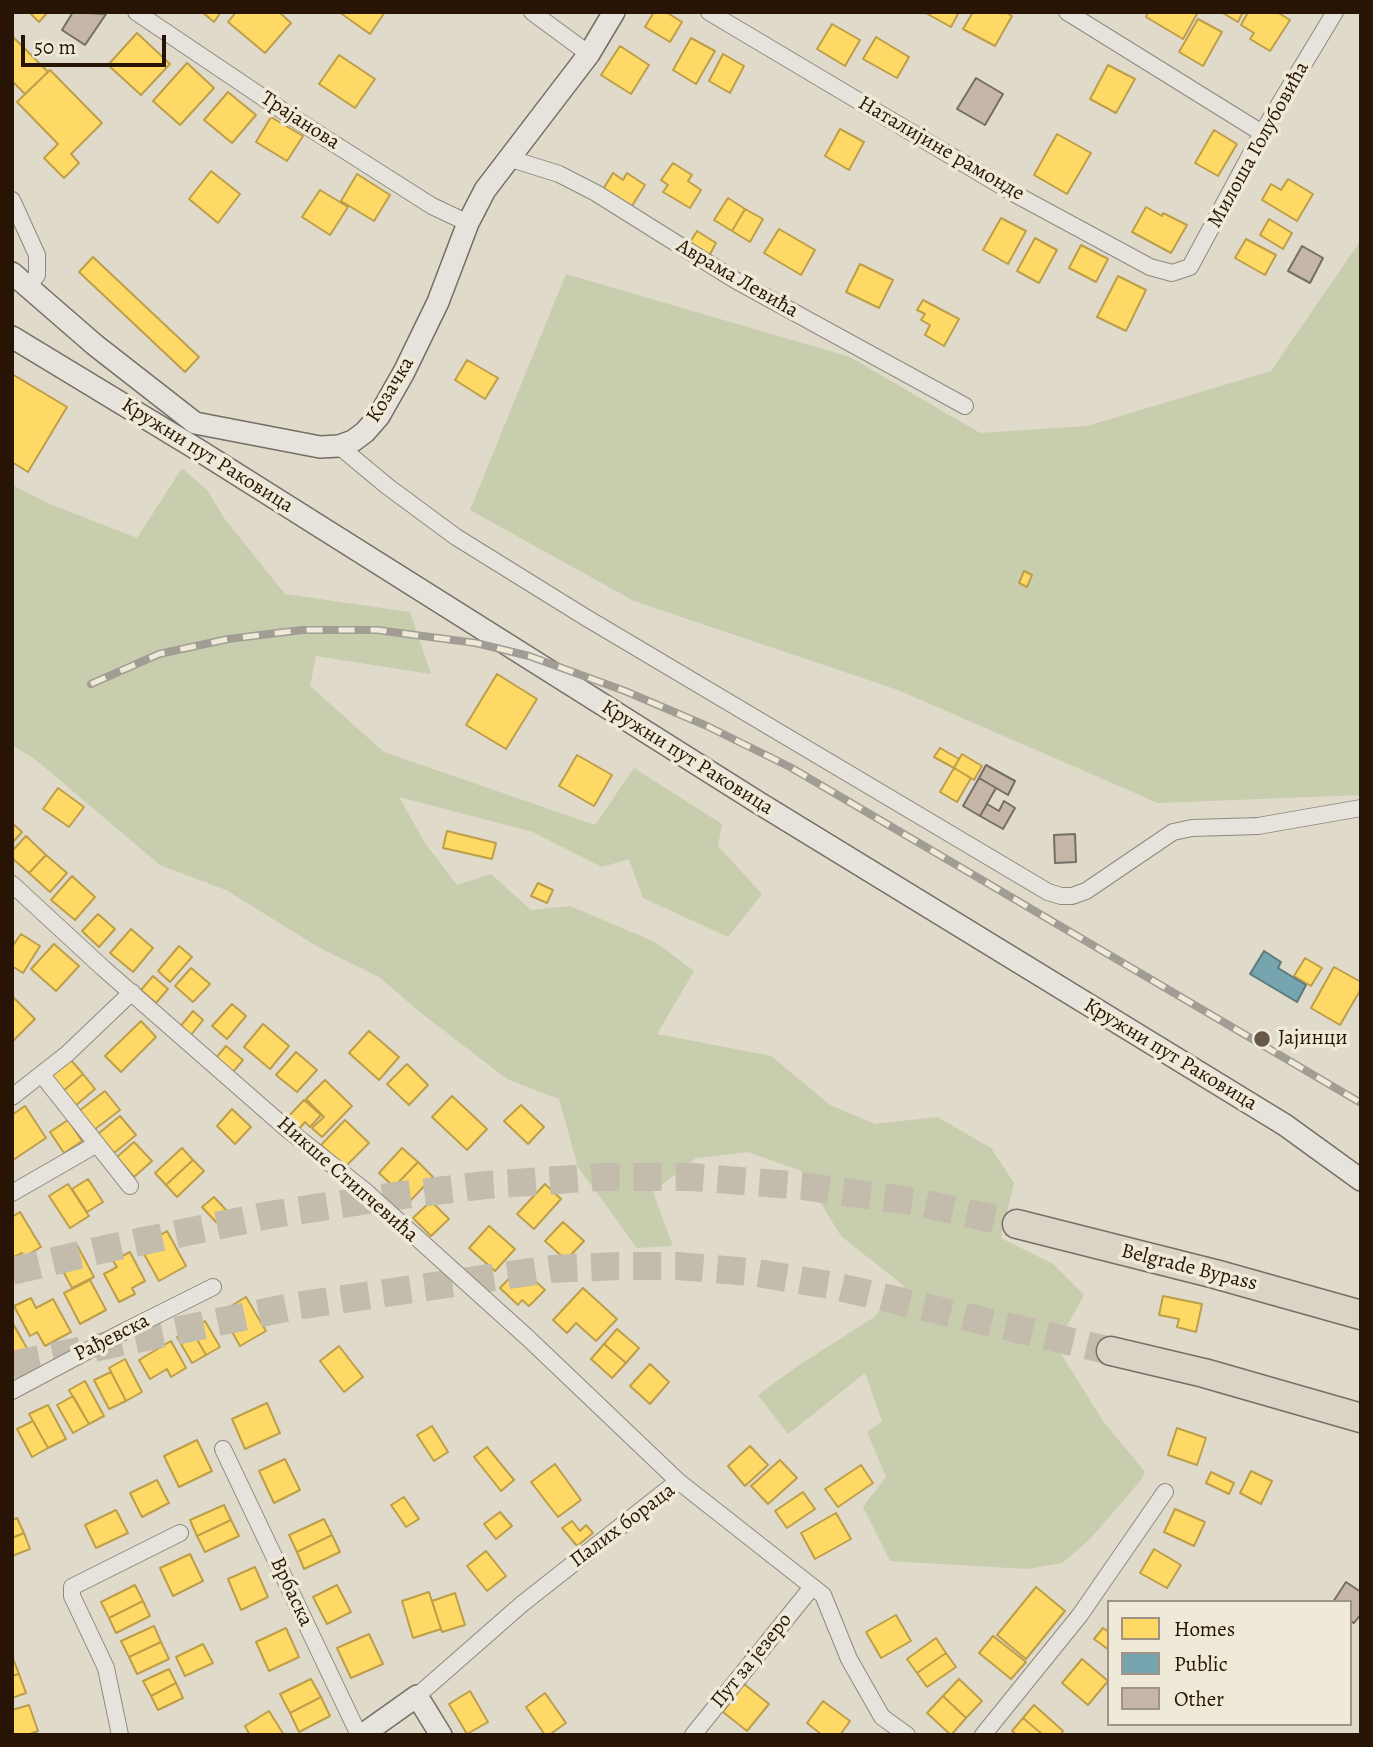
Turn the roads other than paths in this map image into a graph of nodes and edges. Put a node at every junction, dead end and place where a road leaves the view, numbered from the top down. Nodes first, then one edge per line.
1 (136, 12) edge
2 (532, 12) edge
3 (614, 12) edge
4 (709, 12) edge
5 (1066, 12) edge
6 (1335, 12) edge
7 (589, 54) junction
8 (1262, 133) junction
9 (508, 158) junction
10 (12, 201) edge
11 (468, 223) junction
12 (1178, 272) joint
13 (12, 273) edge
14 (28, 288) junction
15 (12, 337) edge
16 (965, 406) dead end
17 (339, 446) junction
18 (1361, 808) edge
19 (12, 884) edge
20 (132, 992) junction
21 (42, 1075) junction
22 (12, 1097) edge
23 (97, 1144) junction
24 (1361, 1180) edge
25 (130, 1186) dead end
26 (12, 1193) edge
27 (1017, 1224) tunnel mouth
28 (213, 1287) dead end
29 (1361, 1315) edge
30 (1111, 1351) tunnel mouth
31 (12, 1391) edge
32 (1361, 1418) edge
33 (223, 1449) dead end
34 (678, 1482) junction
35 (1165, 1492) dead end
36 (180, 1532) dead end
37 (812, 1587) junction
38 (417, 1696) junction
39 (120, 1735) edge
40 (360, 1735) edge
41 (440, 1735) edge
42 (693, 1735) edge
43 (906, 1735) edge
44 (983, 1735) edge

1 - 11 street, Трајанова
2 - 7 street
3 - 7 main road, Козачка
4 - 12 street, Наталијине рамонде
5 - 8 street
6 - 8 street, Милоша Голубовића
7 - 9 main road, Козачка
8 - 12 street, Милоша Голубовића
9 - 11 main road, Козачка
9 - 16 street, Аврама Левића
10 - 14 street
11 - 17 main road, Козачка
13 - 14 main road
14 - 17 main road
15 - 24 main road, Кружни пут Раковица
17 - 18 street
19 - 20 street, Никше Стипчевића
20 - 21 street
20 - 34 street, Никше Стипчевића
21 - 22 street
21 - 23 street
23 - 25 street
23 - 26 street
27 - 29 highway, Belgrade Bypass
28 - 31 street, Рађевска
30 - 32 highway
33 - 40 street, Врбаска
34 - 37 street, Палих бораца
34 - 38 street, Палих бораца
35 - 44 street
36 - 39 street
37 - 42 street, Пут за језеро
37 - 43 street, Палих бораца
38 - 40 main road, Палих бораца
38 - 41 main road

